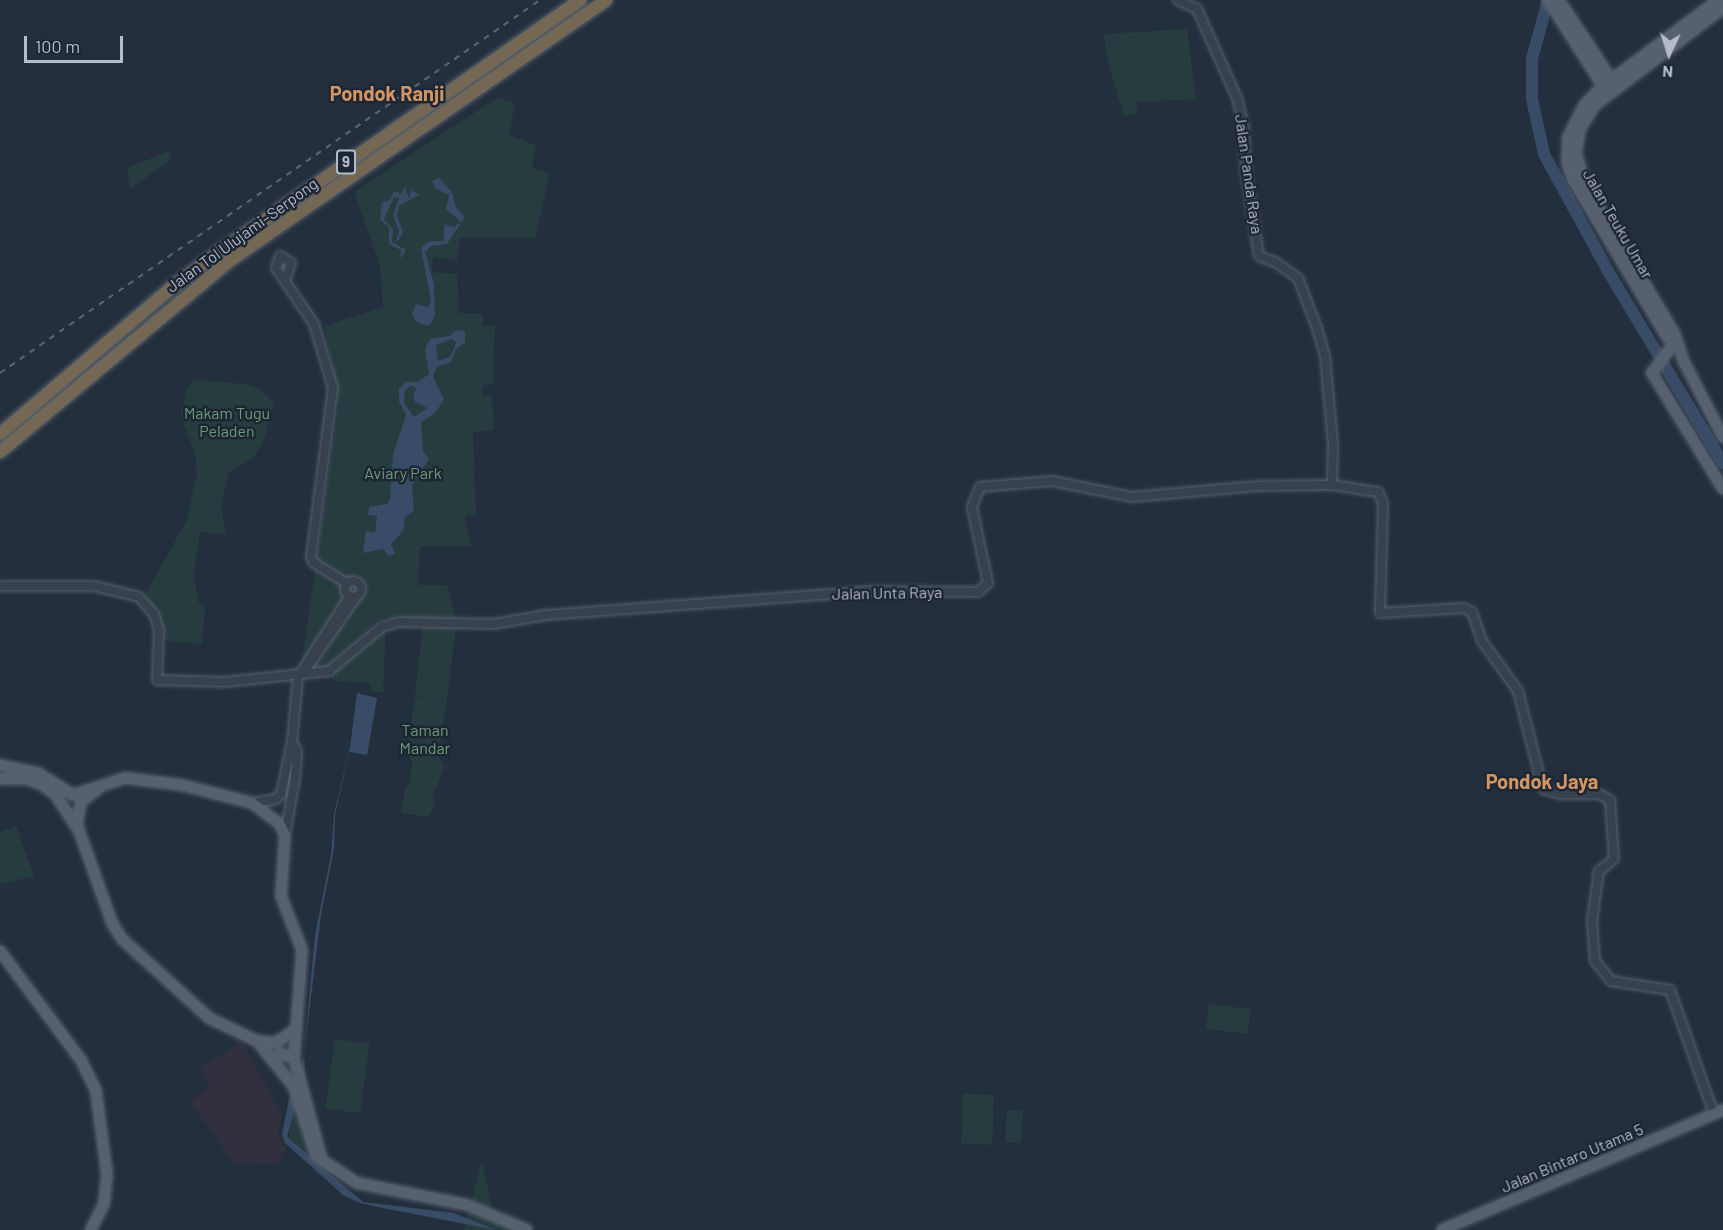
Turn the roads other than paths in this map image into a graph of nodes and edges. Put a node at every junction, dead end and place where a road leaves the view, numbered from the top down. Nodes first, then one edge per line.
1 (580, 0) edge
2 (606, 0) edge
3 (1178, 0) edge
4 (1548, 0) edge
5 (1718, 0) edge
6 (1559, 6) edge
7 (1723, 8) edge
8 (1610, 86) junction
9 (290, 268) junction
10 (278, 270) junction
11 (285, 281) junction
12 (1675, 342) junction
13 (0, 434) edge
14 (1723, 437) edge
15 (0, 452) edge
16 (1332, 485) junction
17 (1723, 489) edge
18 (347, 584) junction
19 (0, 586) edge
20 (353, 596) junction
21 (298, 677) junction
22 (292, 742) junction
23 (0, 765) edge
24 (0, 779) edge
25 (99, 788) junction
26 (276, 799) junction
27 (252, 803) junction
28 (292, 804) junction
29 (79, 831) junction
30 (285, 835) junction
31 (0, 951) edge
32 (295, 1030) junction
33 (258, 1041) junction
34 (294, 1058) junction
35 (275, 1062) junction
36 (301, 1092) junction
37 (1718, 1112) edge
38 (92, 1230) edge
39 (527, 1230) edge
40 (1442, 1230) edge

1 - 13 highway, Jalan Tol Ulujami–Serpong / 9
2 - 15 highway, Jalan Tol Ulujami–Serpong / 9
3 - 16 street, Jalan Panda Raya
4 - 6 main road
5 - 8 main road, Jalan Teuku Umar
6 - 8 main road
7 - 8 main road, Jalan Teuku Umar
8 - 12 main road, Jalan Teuku Umar
9 - 10 street
9 - 10 street
9 - 11 street
10 - 11 street
11 - 18 street
12 - 14 main road, Jalan Teuku Umar
12 - 17 main road
16 - 21 street, Jalan Unta Raya
16 - 37 street, Jalan Unta Raya
18 - 20 street
18 - 20 street
19 - 21 street
20 - 21 street
21 - 22 street
22 - 26 street
22 - 28 street
23 - 25 main road
24 - 29 main road
25 - 27 main road
25 - 29 main road
26 - 27 street
26 - 28 street
27 - 30 main road
28 - 30 street
29 - 33 main road
30 - 32 main road
31 - 38 main road
32 - 33 main road
32 - 34 main road
33 - 35 main road
34 - 35 main road
34 - 36 main road
35 - 36 main road
36 - 39 main road
37 - 40 main road, Jalan Bintaro Utama 5

